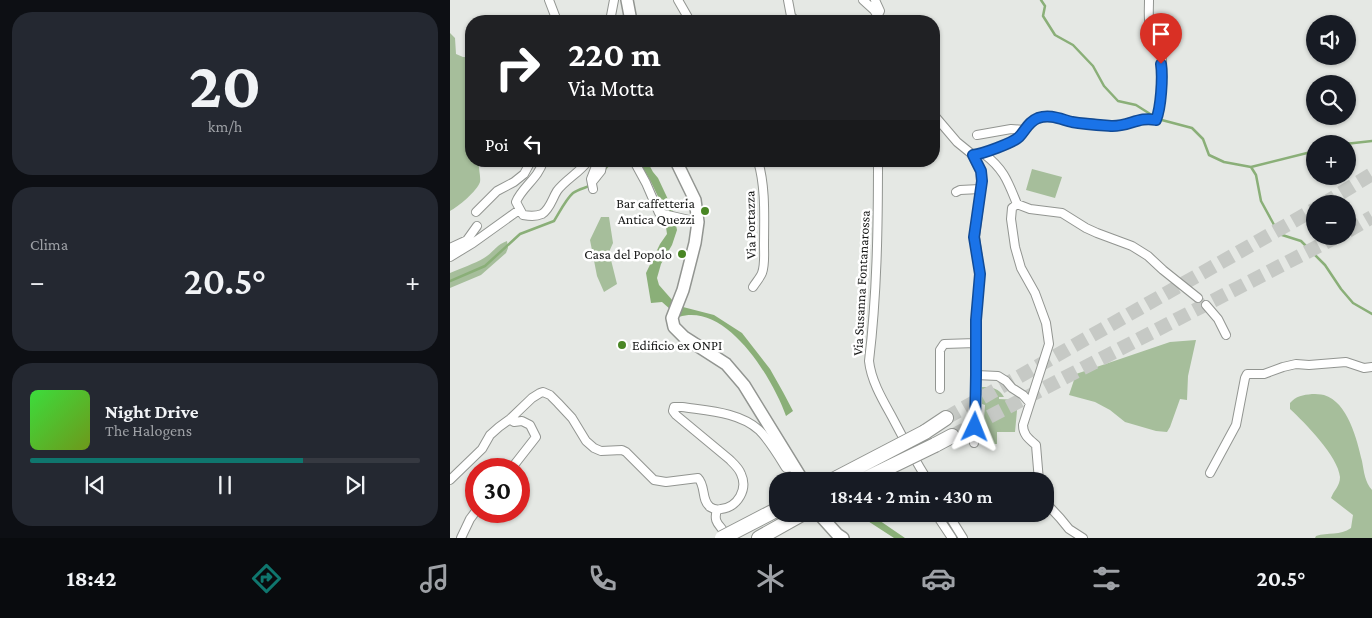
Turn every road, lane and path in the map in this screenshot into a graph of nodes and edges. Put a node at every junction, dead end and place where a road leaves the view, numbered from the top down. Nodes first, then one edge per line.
1 (549, 0) edge
2 (614, 0) edge
3 (627, 0) edge
4 (678, 0) edge
5 (788, 0) edge
6 (863, 0) edge
7 (875, 0) edge
8 (1149, 0) edge
9 (555, 15) edge
10 (611, 15) edge
11 (630, 15) edge
12 (687, 15) edge
13 (791, 15) edge
14 (877, 15) edge
15 (879, 15) edge
16 (940, 122) edge
17 (1024, 130) junction
18 (977, 134) dead end
19 (978, 155) junction
20 (528, 167) edge
21 (541, 167) edge
22 (582, 167) edge
23 (596, 167) edge
24 (602, 167) edge
25 (637, 167) edge
26 (679, 167) edge
27 (760, 167) edge
28 (878, 167) edge
29 (980, 189) junction
30 (956, 192) dead end
31 (1017, 204) junction
32 (519, 210) junction
33 (476, 212) dead end
34 (698, 222) junction
35 (477, 226) dead end
36 (450, 248) edge
37 (450, 257) edge
38 (753, 286) dead end
39 (1198, 298) dead end
40 (1206, 305) dead end
41 (1226, 335) dead end
42 (976, 344) junction
43 (1372, 367) edge
44 (976, 375) junction
45 (940, 389) dead end
46 (1030, 403) junction
47 (946, 418) tunnel mouth
48 (510, 419) junction
49 (952, 436) tunnel mouth
50 (974, 443) dead end
51 (520, 458) edge
52 (795, 467) junction
53 (798, 472) edge
54 (848, 472) edge
55 (880, 472) edge
56 (922, 472) edge
57 (1039, 472) edge
58 (1210, 473) dead end
59 (450, 480) edge
60 (717, 510) junction
61 (1054, 512) edge
62 (769, 513) edge
63 (788, 522) edge
64 (827, 522) edge
65 (941, 522) edge
66 (953, 522) edge
67 (468, 523) edge
68 (460, 538) edge
69 (722, 538) edge
70 (727, 538) edge
71 (759, 538) edge
72 (843, 538) edge
73 (952, 538) edge
74 (962, 538) edge
75 (1083, 538) edge

1 - 9 street
2 - 10 street
3 - 11 street
4 - 12 street
5 - 13 street
6 - 14 street
7 - 15 street
8 - 17 street
16 - 19 street
17 - 18 street
17 - 19 street
19 - 29 street
19 - 31 street
20 - 33 street
21 - 32 street
22 - 32 street
23 - 24 street
25 - 34 street
26 - 34 street
27 - 38 street, Via Portazza
28 - 56 street, Via Susanna Fontanarossa
29 - 30 street
29 - 42 street
31 - 39 street
31 - 46 street
32 - 37 street
34 - 52 street
35 - 36 street
40 - 41 street
42 - 44 street
42 - 45 street
43 - 58 street
44 - 46 street
44 - 50 street
46 - 57 street
47 - 54 highway, bridge
48 - 51 street
48 - 59 street
48 - 60 street
49 - 55 highway, bridge
52 - 53 street
52 - 60 street
60 - 70 street
61 - 75 street
62 - 69 highway, bridge
63 - 71 highway
64 - 72 street
65 - 73 street
66 - 74 street
67 - 68 street

